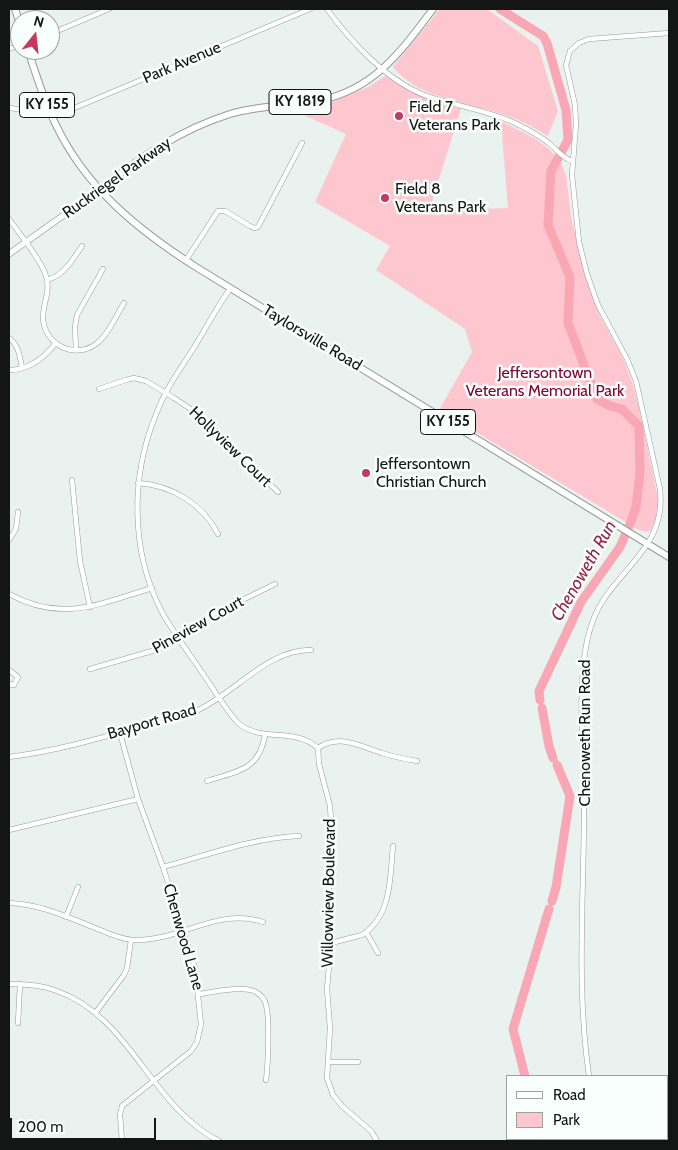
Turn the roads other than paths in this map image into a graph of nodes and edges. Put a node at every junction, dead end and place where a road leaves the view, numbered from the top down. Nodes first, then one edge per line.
1 (109, 9) edge
2 (310, 9) edge
3 (327, 9) edge
4 (433, 9) edge
5 (60, 30) edge
6 (669, 33) edge
7 (31, 60) edge
8 (384, 69) junction
9 (9, 108) edge
10 (17, 109) dead end
11 (53, 117) junction
12 (302, 143) dead end
13 (572, 161) junction
14 (99, 190) junction
15 (9, 219) edge
16 (25, 242) junction
17 (82, 246) dead end
18 (9, 254) edge
19 (186, 260) junction
20 (103, 268) dead end
21 (48, 280) junction
22 (231, 288) junction
23 (124, 303) dead end
24 (9, 338) edge
25 (55, 344) junction
26 (76, 350) junction
27 (22, 368) junction
28 (9, 370) edge
29 (99, 389) dead end
30 (166, 393) junction
31 (72, 480) dead end
32 (138, 484) junction
33 (278, 492) dead end
34 (18, 512) dead end
35 (218, 534) dead end
36 (9, 540) edge
37 (648, 544) junction
38 (669, 557) edge
39 (275, 584) dead end
40 (152, 588) junction
41 (9, 594) edge
42 (90, 607) junction
43 (178, 638) junction
44 (311, 650) dead end
45 (9, 670) edge
46 (90, 670) dead end
47 (9, 684) edge
48 (219, 697) junction
49 (120, 732) junction
50 (265, 735) junction
51 (318, 748) junction
52 (9, 757) edge
53 (417, 761) dead end
54 (207, 781) dead end
55 (138, 799) junction
56 (9, 830) edge
57 (299, 836) dead end
58 (393, 846) dead end
59 (163, 867) junction
60 (78, 887) dead end
61 (9, 903) edge
62 (66, 917) junction
63 (263, 922) dead end
64 (184, 930) junction
65 (366, 932) junction
66 (131, 940) junction
67 (330, 943) junction
68 (378, 953) dead end
69 (9, 984) edge
70 (20, 984) junction
71 (199, 994) junction
72 (96, 1012) junction
73 (18, 1023) dead end
74 (328, 1062) junction
75 (358, 1062) dead end
76 (589, 1075) edge
77 (266, 1080) dead end
78 (153, 1081) junction
79 (122, 1141) edge
80 (219, 1141) edge
81 (377, 1141) edge

1 - 5 street
2 - 11 street, Park Avenue
3 - 8 street
4 - 8 main road, Ruckriegel Parkway / KY 1819
6 - 13 street, Chenoweth Run Road
7 - 11 main road, Taylorsville Road / KY 155
8 - 13 street
8 - 14 main road, Ruckriegel Parkway / KY 1819
9 - 10 street
11 - 14 main road, Taylorsville Road / KY 155
12 - 19 street
13 - 37 street, Chenoweth Run Road
14 - 16 main road, Ruckriegel Parkway / KY 1819
14 - 19 main road, Taylorsville Road / KY 155
15 - 16 street
16 - 18 main road, Ruckriegel Parkway / KY 1819
16 - 21 street
17 - 21 street
19 - 22 main road, Taylorsville Road / KY 155
20 - 26 street
21 - 25 street
22 - 30 street
22 - 37 main road, Taylorsville Road / KY 155
23 - 26 street
24 - 27 street
25 - 26 street
25 - 27 street
27 - 28 street
29 - 30 street, Hollyview Court
30 - 32 street
30 - 33 street, Hollyview Court
31 - 42 street
32 - 35 street
32 - 40 street
34 - 36 street
37 - 38 main road, Taylorsville Road / KY 155
37 - 76 street, Chenoweth Run Road
39 - 43 street, Pineview Court
40 - 42 street
40 - 43 street
41 - 42 street
43 - 46 street, Pineview Court
43 - 48 street
44 - 48 street, Bayport Road
45 - 47 street
48 - 49 street, Bayport Road
48 - 50 street
49 - 52 street, Bayport Road
49 - 55 street, Chenwood Lane
50 - 51 street
50 - 54 street
51 - 53 street
51 - 67 street, Willowview Boulevard
55 - 56 street
55 - 59 street, Chenwood Lane
57 - 59 street
58 - 65 street
59 - 64 street, Chenwood Lane
60 - 62 street
61 - 62 street
62 - 66 street
63 - 64 street
64 - 66 street
64 - 71 street, Chenwood Lane
65 - 67 street
65 - 68 street
66 - 72 street
67 - 74 street, Willowview Boulevard
69 - 70 street
70 - 72 street
70 - 73 street
71 - 77 street
71 - 78 street, Chenwood Lane
72 - 78 street
74 - 75 street
74 - 81 street, Willowview Boulevard
78 - 79 street, Chenwood Lane
78 - 80 street

